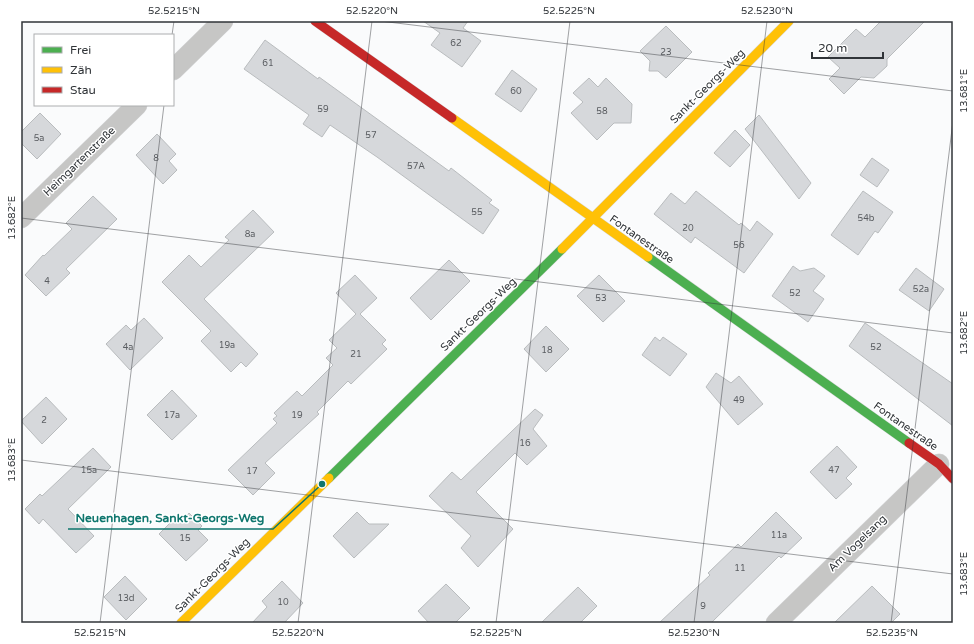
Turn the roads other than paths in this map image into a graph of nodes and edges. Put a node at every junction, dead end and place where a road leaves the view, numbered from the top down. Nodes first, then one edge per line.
1 (223, 21) edge
2 (314, 21) edge
3 (789, 21) edge
4 (174, 69) edge
5 (136, 106) edge
6 (21, 218) edge
7 (592, 219) junction
8 (939, 464) junction
9 (953, 479) edge
10 (181, 623) edge
11 (776, 623) edge

1 - 4 street
2 - 7 street, Fontanestraße
3 - 7 street, Sankt-Georgs-Weg
5 - 6 street, Heimgartenstraße
7 - 8 street, Fontanestraße
7 - 10 street, Sankt-Georgs-Weg
8 - 9 street, Fontanestraße
8 - 11 street, Am Vogelsang

